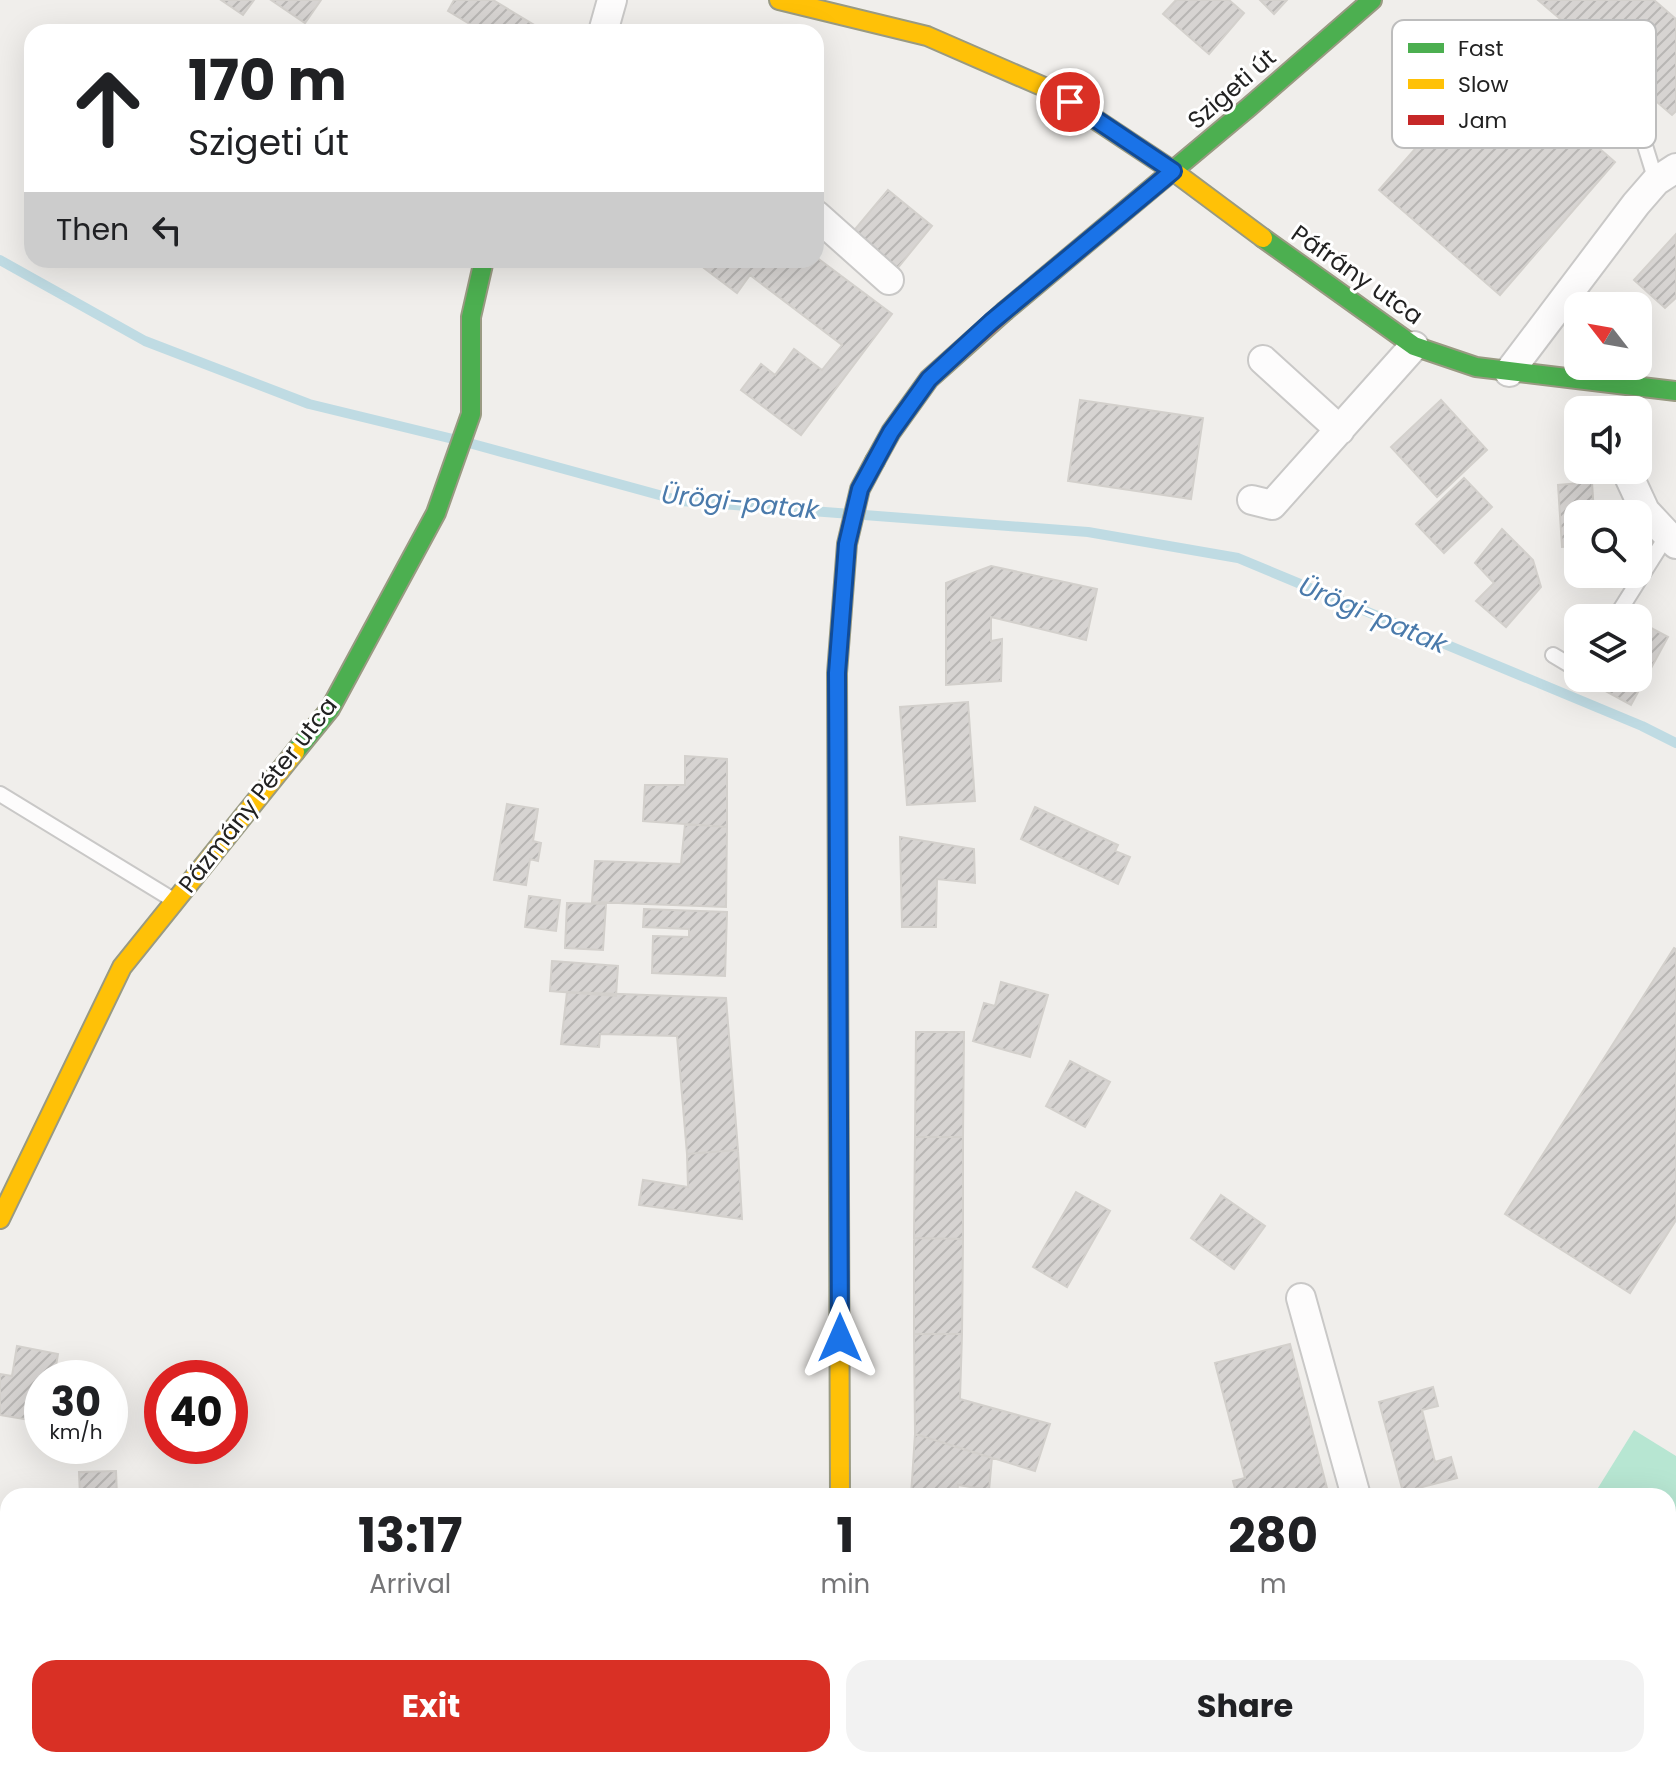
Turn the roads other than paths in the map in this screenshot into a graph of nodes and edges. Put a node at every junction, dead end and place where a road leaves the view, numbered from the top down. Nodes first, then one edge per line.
1 (612, 0) edge
2 (779, 0) edge
3 (1372, 0) edge
4 (605, 24) edge
5 (1650, 148) edge
6 (1173, 171) junction
7 (1666, 174) edge
8 (824, 222) edge
9 (482, 268) edge
10 (889, 280) dead end
11 (1414, 346) junction
12 (1263, 360) dead end
13 (1509, 372) junction
14 (1676, 391) edge
15 (1628, 396) edge
16 (1649, 396) edge
17 (1340, 430) junction
18 (1632, 484) edge
19 (1252, 500) dead end
20 (1673, 538) edge
21 (1625, 604) edge
22 (1553, 655) dead end
23 (1564, 662) edge
24 (0, 794) edge
25 (175, 901) junction
26 (14, 1165) edge
27 (0, 1219) edge
28 (1301, 1298) dead end
29 (840, 1488) edge
30 (1354, 1488) edge

1 - 4 street
2 - 6 street, Páfrány utca
3 - 6 street, Szigeti út
5 - 7 lane
6 - 11 street, Páfrány utca
6 - 29 street, Szigeti út
7 - 13 street
8 - 10 street
9 - 25 street, Pázmány Péter utca
11 - 13 street, Páfrány utca
11 - 17 street
12 - 17 street
13 - 15 street, Páfrány utca
14 - 16 street, Páfrány utca
17 - 19 street
18 - 20 street
20 - 21 lane
22 - 23 lane
24 - 25 lane
25 - 26 street, Pázmány Péter utca
26 - 27 street, Pázmány Péter utca
28 - 30 street

